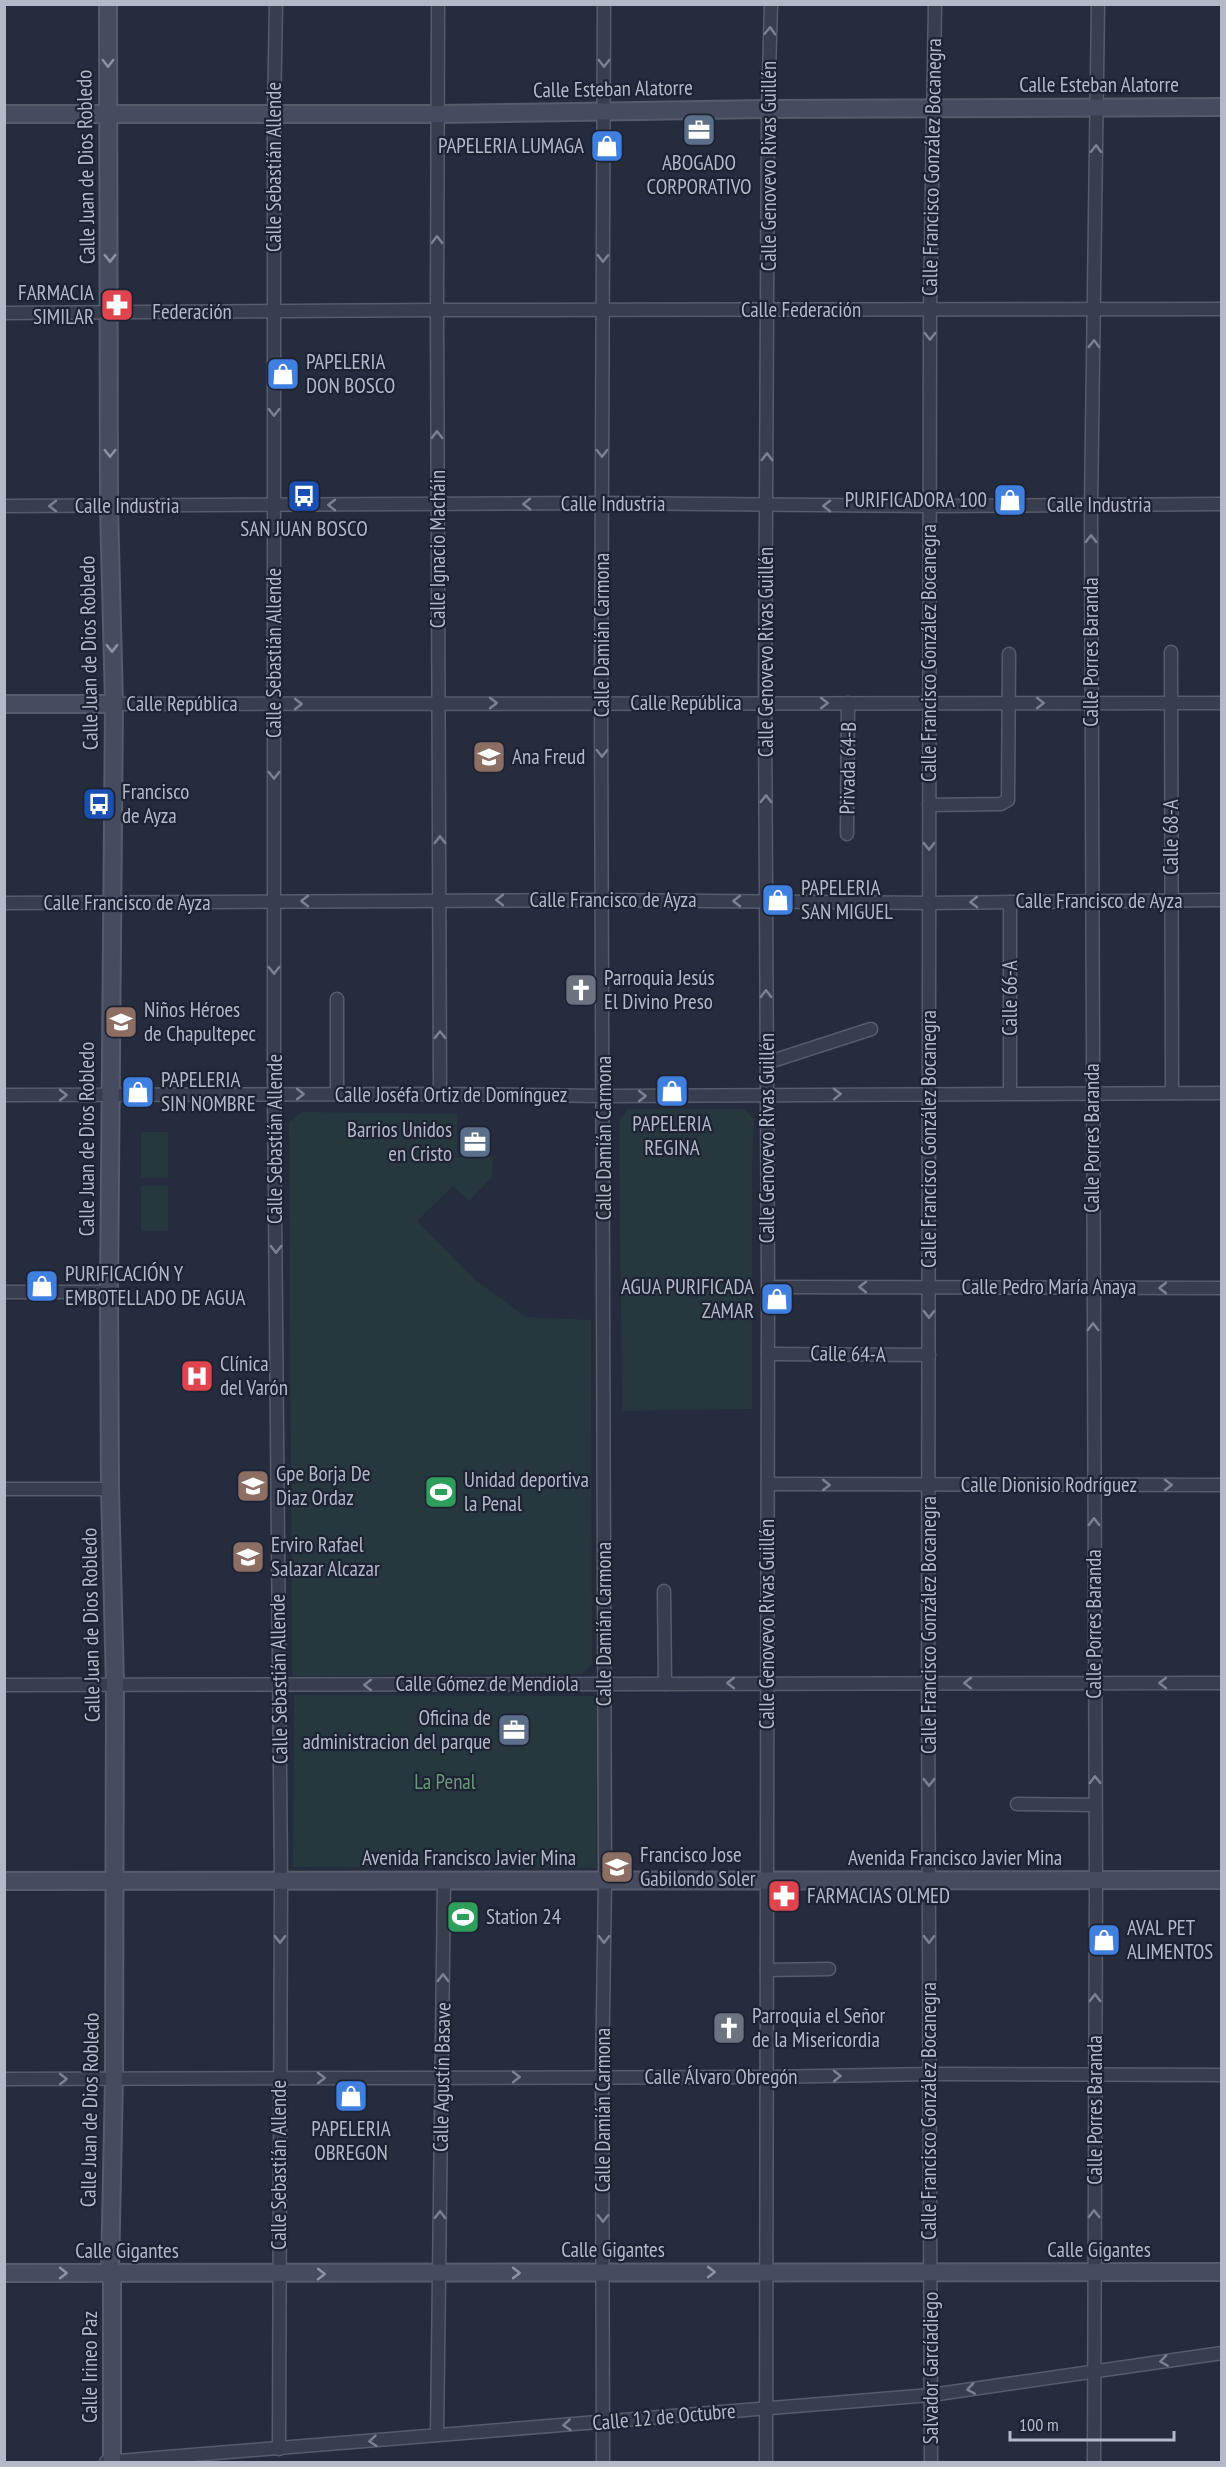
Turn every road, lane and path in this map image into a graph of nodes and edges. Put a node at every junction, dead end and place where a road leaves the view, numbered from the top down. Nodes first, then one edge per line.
1 (108, 4) edge
2 (276, 4) edge
3 (438, 4) edge
4 (604, 4) edge
5 (771, 4) edge
6 (934, 4) edge
7 (1098, 4) edge
8 (1221, 107) edge
9 (933, 108) junction
10 (1096, 108) junction
11 (768, 109) junction
12 (603, 112) junction
13 (4, 114) edge
14 (108, 114) junction
15 (274, 114) junction
16 (437, 114) junction
17 (603, 309) junction
18 (1095, 309) junction
19 (1221, 309) edge
20 (380, 310) joint
21 (437, 310) junction
22 (768, 310) junction
23 (930, 310) junction
24 (274, 312) junction
25 (4, 313) edge
26 (110, 313) junction
27 (602, 503) junction
28 (1221, 504) edge
29 (274, 505) junction
30 (437, 505) junction
31 (1091, 505) junction
32 (4, 506) edge
33 (109, 506) junction
34 (766, 506) junction
35 (930, 506) junction
36 (1171, 652) dead end
37 (1009, 654) dead end
38 (601, 703) junction
39 (765, 703) junction
40 (848, 703) junction
41 (929, 703) junction
42 (1009, 703) junction
43 (1091, 703) junction
44 (1171, 703) junction
45 (1221, 703) edge
46 (4, 704) edge
47 (114, 704) junction
48 (274, 704) junction
49 (439, 704) junction
50 (929, 805) junction
51 (847, 834) dead end
52 (602, 900) junction
53 (1091, 900) junction
54 (1171, 900) junction
55 (1221, 900) edge
56 (440, 901) junction
57 (766, 901) junction
58 (274, 902) junction
59 (1010, 902) junction
60 (4, 903) edge
61 (111, 903) junction
62 (929, 903) junction
63 (337, 999) dead end
64 (872, 1029) dead end
65 (766, 1063) junction
66 (929, 1093) junction
67 (1172, 1093) junction
68 (1221, 1093) edge
69 (274, 1094) junction
70 (337, 1094) junction
71 (440, 1094) junction
72 (1010, 1094) junction
73 (1092, 1094) junction
74 (4, 1095) edge
75 (110, 1095) junction
76 (767, 1095) junction
77 (604, 1096) junction
78 (768, 1287) junction
79 (929, 1287) junction
80 (1093, 1287) junction
81 (1221, 1288) edge
82 (4, 1292) edge
83 (109, 1292) junction
84 (768, 1354) junction
85 (929, 1355) junction
86 (768, 1485) junction
87 (928, 1485) junction
88 (1094, 1485) junction
89 (1221, 1485) edge
90 (4, 1489) edge
91 (110, 1489) junction
92 (664, 1591) dead end
93 (767, 1683) junction
94 (928, 1683) junction
95 (1094, 1683) junction
96 (1221, 1683) edge
97 (604, 1684) junction
98 (665, 1684) junction
99 (4, 1685) edge
100 (115, 1685) junction
101 (279, 1685) junction
102 (1017, 1803) dead end
103 (1095, 1805) junction
104 (929, 1880) junction
105 (1096, 1880) junction
106 (1221, 1880) edge
107 (4, 1881) edge
108 (115, 1881) junction
109 (281, 1881) junction
110 (444, 1881) junction
111 (605, 1881) junction
112 (767, 1881) junction
113 (829, 1969) dead end
114 (767, 1971) junction
115 (930, 2074) junction
116 (1095, 2074) junction
117 (1221, 2075) edge
118 (602, 2077) junction
119 (767, 2077) junction
120 (114, 2078) junction
121 (280, 2078) junction
122 (442, 2078) junction
123 (4, 2079) edge
124 (604, 2272) junction
125 (766, 2272) junction
126 (1094, 2272) junction
127 (1221, 2272) edge
128 (4, 2273) edge
129 (110, 2273) junction
130 (930, 2273) junction
131 (278, 2274) junction
132 (438, 2274) junction
133 (1221, 2354) edge
134 (1094, 2371) junction
135 (931, 2395) junction
136 (766, 2409) junction
137 (604, 2422) junction
138 (438, 2435) junction
139 (279, 2449) junction
140 (112, 2462) edge
141 (105, 2463) edge
142 (603, 2463) edge
143 (766, 2463) edge
144 (931, 2463) edge
145 (1094, 2463) edge

1 -> 14 street, Calle Juan de Dios Robledo
2 - 15 street, Calle Sebastián Allende
3 - 16 street, Calle Ignacio Macháin
4 -> 12 street, Calle Damián Carmona
11 -> 5 street, Calle Genovevo Rivas Guillén
6 - 9 street, Calle Francisco González Bocanegra
7 - 10 street, Calle Porres Baranda
8 - 10 street, Calle Esteban Alatorre
9 - 10 street, Calle Esteban Alatorre
9 - 11 street, Calle Esteban Alatorre
9 - 23 street, Calle Francisco González Bocanegra
18 -> 10 street, Calle Porres Baranda
11 - 12 street, Calle Esteban Alatorre
11 - 22 street, Calle Genovevo Rivas Guillén
12 - 16 street, Calle Esteban Alatorre
12 -> 17 street, Calle Damián Carmona
13 - 14 street, Calle Esteban Alatorre
14 - 15 street, Calle Esteban Alatorre
14 -> 26 street, Calle Juan de Dios Robledo
15 - 16 street, Calle Esteban Alatorre
15 - 24 street, Calle Sebastián Allende
21 -> 16 street, Calle Ignacio Macháin
17 - 21 street, Calle Federación
17 - 22 street, Calle Federación
17 -> 27 street, Calle Damián Carmona
18 - 19 street, Calle Federación
18 - 23 street, Calle Federación
31 -> 18 street, Calle Porres Baranda
20 - 21 street, Calle Federación
20 - 24 street, Federación
30 -> 21 street, Calle Ignacio Macháin
22 - 23 street, Calle Federación
34 -> 22 street, Calle Genovevo Rivas Guillén
23 -> 35 street, Calle Francisco González Bocanegra
24 - 26 street, Federación
24 -> 29 street, Calle Sebastián Allende
25 - 26 street, Federación
26 -> 33 street, Calle Juan de Dios Robledo
27 -> 30 street, Calle Industria
27 - 34 street, Calle Industria
27 - 38 street, Calle Damián Carmona
28 - 31 street, Calle Industria
30 -> 29 street, Calle Industria
29 - 33 street, Calle Industria
29 - 48 street, Calle Sebastián Allende
30 - 49 street, Calle Ignacio Macháin
31 - 35 street, Calle Industria
43 -> 31 street, Calle Porres Baranda
33 -> 32 street, Calle Industria
33 -> 47 street, Calle Juan de Dios Robledo
35 -> 34 street, Calle Industria
34 - 39 street, Calle Genovevo Rivas Guillén
35 - 41 street, Calle Francisco González Bocanegra
36 - 44 street, Calle 68-A
37 - 42 street
38 - 39 street, Calle República
49 -> 38 street, Calle República
38 -> 52 street, Calle Damián Carmona
39 -> 40 street, Calle República
57 -> 39 street, Calle Genovevo Rivas Guillén
40 - 41 street, Calle República
40 - 51 street, Privada 64-B
41 - 42 street, Calle República
41 - 50 street, Calle Francisco González Bocanegra
42 -> 43 street, Calle República
42 - 50 street
43 - 44 street, Calle República
43 - 53 street, Calle Porres Baranda
44 - 45 street, Calle República
44 - 54 street, Calle 68-A
46 - 47 street
47 - 48 street, Calle República
47 - 61 street, Calle Juan de Dios Robledo
48 -> 49 street, Calle República
48 -> 58 street, Calle Sebastián Allende
56 -> 49 street, Calle Ignacio Macháin
50 -> 62 street, Calle Francisco González Bocanegra
52 -> 56 street, Calle Francisco de Ayza
57 -> 52 street, Calle Francisco de Ayza
52 - 77 street, Calle Damián Carmona
53 - 54 street, Calle Francisco de Ayza
53 - 59 street, Calle Francisco de Ayza
53 - 73 street, Calle Porres Baranda
54 - 55 street, Calle Francisco de Ayza
54 - 67 street, Calle 68-A
56 -> 58 street, Calle Francisco de Ayza
71 -> 56 street, Calle Ignacio Macháin
57 - 62 street, Calle Francisco de Ayza
65 -> 57 street, Calle Genovevo Rivas Guillén
58 - 61 street, Calle Francisco de Ayza
58 -> 69 street, Calle Sebastián Allende
59 -> 62 street, Calle Francisco de Ayza
59 - 72 street, Calle 66-A
60 - 61 street, Calle Francisco de Ayza
61 - 75 street, Calle Juan de Dios Robledo
62 - 66 street, Calle Francisco González Bocanegra
63 - 70 street
64 - 65 street
65 - 76 street, Calle Genovevo Rivas Guillén
66 - 72 street, Calle Joséfa Ortiz de Domínguez
76 -> 66 street, Calle Joséfa Ortiz de Domínguez
66 - 79 street, Calle Francisco González Bocanegra
67 - 68 street, Calle Joséfa Ortiz de Domínguez
67 - 73 street, Calle Joséfa Ortiz de Domínguez
69 -> 70 street, Calle Joséfa Ortiz de Domínguez
69 - 75 street, Calle Joséfa Ortiz de Domínguez
69 -> 101 street, Calle Sebastián Allende
70 - 71 street, Calle Joséfa Ortiz de Domínguez
71 - 77 street, Calle Joséfa Ortiz de Domínguez
72 - 73 street, Calle Joséfa Ortiz de Domínguez
73 - 80 street, Calle Porres Baranda
74 -> 75 street, Calle Joséfa Ortiz de Domínguez
75 - 83 street, Calle Juan de Dios Robledo
77 -> 76 street, Calle Joséfa Ortiz de Domínguez
76 - 78 street, Calle Genovevo Rivas Guillén
77 - 97 street, Calle Damián Carmona
79 -> 78 street, Calle Pedro María Anaya
78 - 84 street, Calle Genovevo Rivas Guillén
79 - 80 street, Calle Pedro María Anaya
79 -> 85 street, Calle Francisco González Bocanegra
81 -> 80 street, Calle Pedro María Anaya
88 -> 80 street, Calle Porres Baranda
82 - 83 street
83 - 91 street, Calle Juan de Dios Robledo
84 - 85 street, Calle 64-A
84 - 86 street, Calle Genovevo Rivas Guillén
85 - 87 street, Calle Francisco González Bocanegra
86 -> 87 street, Calle Dionisio Rodríguez
86 - 93 street, Calle Genovevo Rivas Guillén
87 - 88 street, Calle Dionisio Rodríguez
87 - 94 street, Calle Francisco González Bocanegra
88 -> 89 street, Calle Dionisio Rodríguez
95 -> 88 street, Calle Porres Baranda
90 - 91 street
91 - 100 street, Calle Juan de Dios Robledo
92 - 98 street
93 - 94 street, Calle Gómez de Mendiola
93 -> 98 street, Calle Gómez de Mendiola
93 - 112 street, Calle Genovevo Rivas Guillén
95 -> 94 street, Calle Gómez de Mendiola
94 -> 104 street, Calle Francisco González Bocanegra
96 -> 95 street, Calle Gómez de Mendiola
103 -> 95 street, Calle Porres Baranda
97 - 98 street, Calle Gómez de Mendiola
97 -> 101 street, Calle Gómez de Mendiola
97 - 111 street, Calle Damián Carmona
99 - 100 street, Calle Gómez de Mendiola
100 - 101 street, Calle Gómez de Mendiola
100 - 108 street, Calle Juan de Dios Robledo
101 - 109 street, Calle Sebastián Allende
102 - 103 street
103 - 105 street, Calle Porres Baranda
104 - 105 street, Avenida Francisco Javier Mina
104 - 112 street, Avenida Francisco Javier Mina
104 -> 115 street, Calle Francisco González Bocanegra
105 - 106 street, Avenida Francisco Javier Mina
116 -> 105 street, Calle Porres Baranda
107 - 108 street, Avenida Francisco Javier Mina
108 - 109 street, Avenida Francisco Javier Mina
108 - 120 street, Calle Juan de Dios Robledo
109 - 110 street, Avenida Francisco Javier Mina
109 -> 121 street, Calle Sebastián Allende
110 - 111 street, Avenida Francisco Javier Mina
122 -> 110 street, Calle Agustín Basave
111 - 112 street, Avenida Francisco Javier Mina
111 -> 118 street, Calle Damián Carmona
112 - 114 street, Calle Genovevo Rivas Guillén
113 - 114 street
114 - 119 street, Calle Genovevo Rivas Guillén
115 - 116 street, Calle Álvaro Obregón
119 -> 115 street, Calle Álvaro Obregón
115 - 130 street, Calle Francisco González Bocanegra
116 - 117 street, Calle Álvaro Obregón
126 -> 116 street, Calle Porres Baranda
118 - 119 street, Calle Álvaro Obregón
122 -> 118 street, Calle Álvaro Obregón
118 -> 124 street, Calle Damián Carmona
119 - 125 street, Calle Genovevo Rivas Guillén
120 - 121 street, Calle Álvaro Obregón
123 -> 120 street, Calle Álvaro Obregón
120 - 129 street, Calle Juan de Dios Robledo
121 -> 122 street, Calle Álvaro Obregón
121 - 131 street, Calle Sebastián Allende
132 -> 122 street, Calle Agustín Basave
124 -> 125 street, Calle Gigantes
132 -> 124 street, Calle Gigantes
124 - 137 street, Calle Damián Carmona
125 - 130 street, Calle Gigantes
125 - 136 street, Calle Genovevo Rivas Guillén
126 - 127 street, Calle Gigantes
126 - 130 street, Calle Gigantes
126 - 134 street, Calle Porres Baranda
128 -> 129 street, Calle Gigantes
129 - 131 street, Calle Gigantes
129 - 140 street, Calle Irineo Paz
130 - 135 street, Salvador Garcíadiego
131 -> 132 street, Calle Gigantes
131 - 139 street, Calle Sebastián Allende
132 - 138 street, Calle Agustín Basave
133 -> 134 street, Calle 12 de Octubre
134 -> 135 street, Calle 12 de Octubre
134 - 145 street, Calle Porres Baranda
135 - 136 street, Calle 12 de Octubre
135 - 144 street, Salvador Garcíadiego
136 - 137 street, Calle 12 de Octubre
136 - 143 street, Calle Genovevo Rivas Guillén
137 -> 138 street, Calle 12 de Octubre
137 - 142 street, Calle Damián Carmona
138 -> 139 street, Calle 12 de Octubre
139 - 140 street, Calle 12 de Octubre
140 - 141 street, Calle 12 de Octubre

